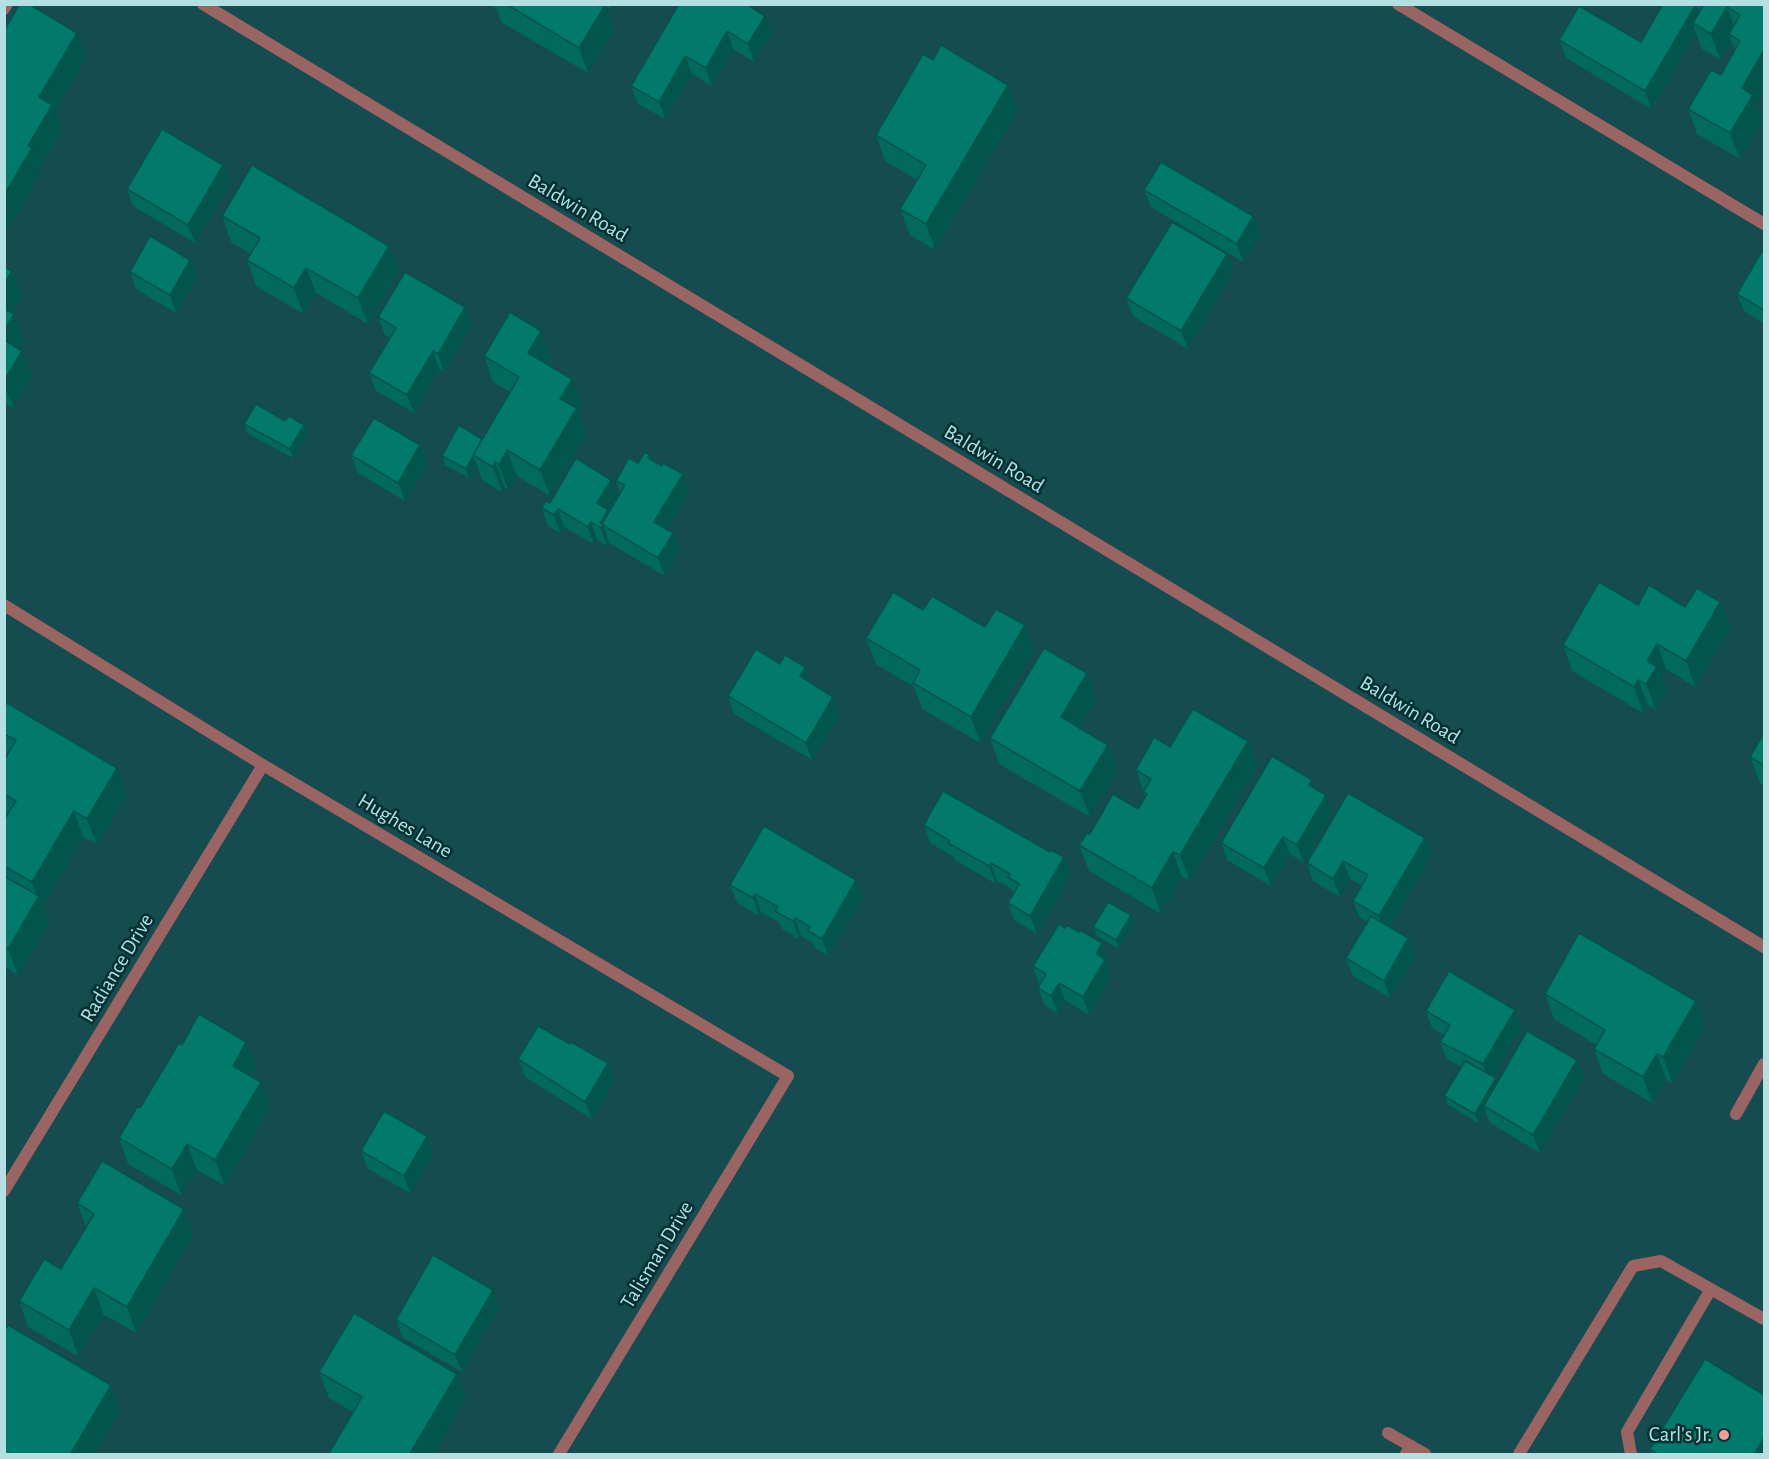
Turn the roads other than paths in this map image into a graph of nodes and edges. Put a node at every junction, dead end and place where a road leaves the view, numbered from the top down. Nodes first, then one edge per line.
1 (7, 4) edge
2 (203, 4) edge
3 (1398, 4) edge
4 (4, 9) edge
5 (1764, 224) edge
6 (4, 605) edge
7 (262, 765) junction
8 (1764, 947) edge
9 (1764, 1064) edge
10 (788, 1076) joint
11 (1736, 1114) dead end
12 (4, 1191) edge
13 (1712, 1289) junction
14 (1764, 1319) edge
15 (1388, 1433) dead end
16 (1409, 1450) edge
17 (559, 1455) edge
18 (1425, 1455) edge
19 (1519, 1455) edge
20 (1631, 1455) edge

1 - 4 street
2 - 8 street, Baldwin Road
3 - 5 street
6 - 7 street, Hughes Lane
7 - 10 street, Hughes Lane
7 - 12 street, Radiance Drive
9 - 11 street
10 - 17 street, Talisman Drive
13 - 14 street
13 - 19 street
13 - 20 street
15 - 16 street
16 - 18 street

